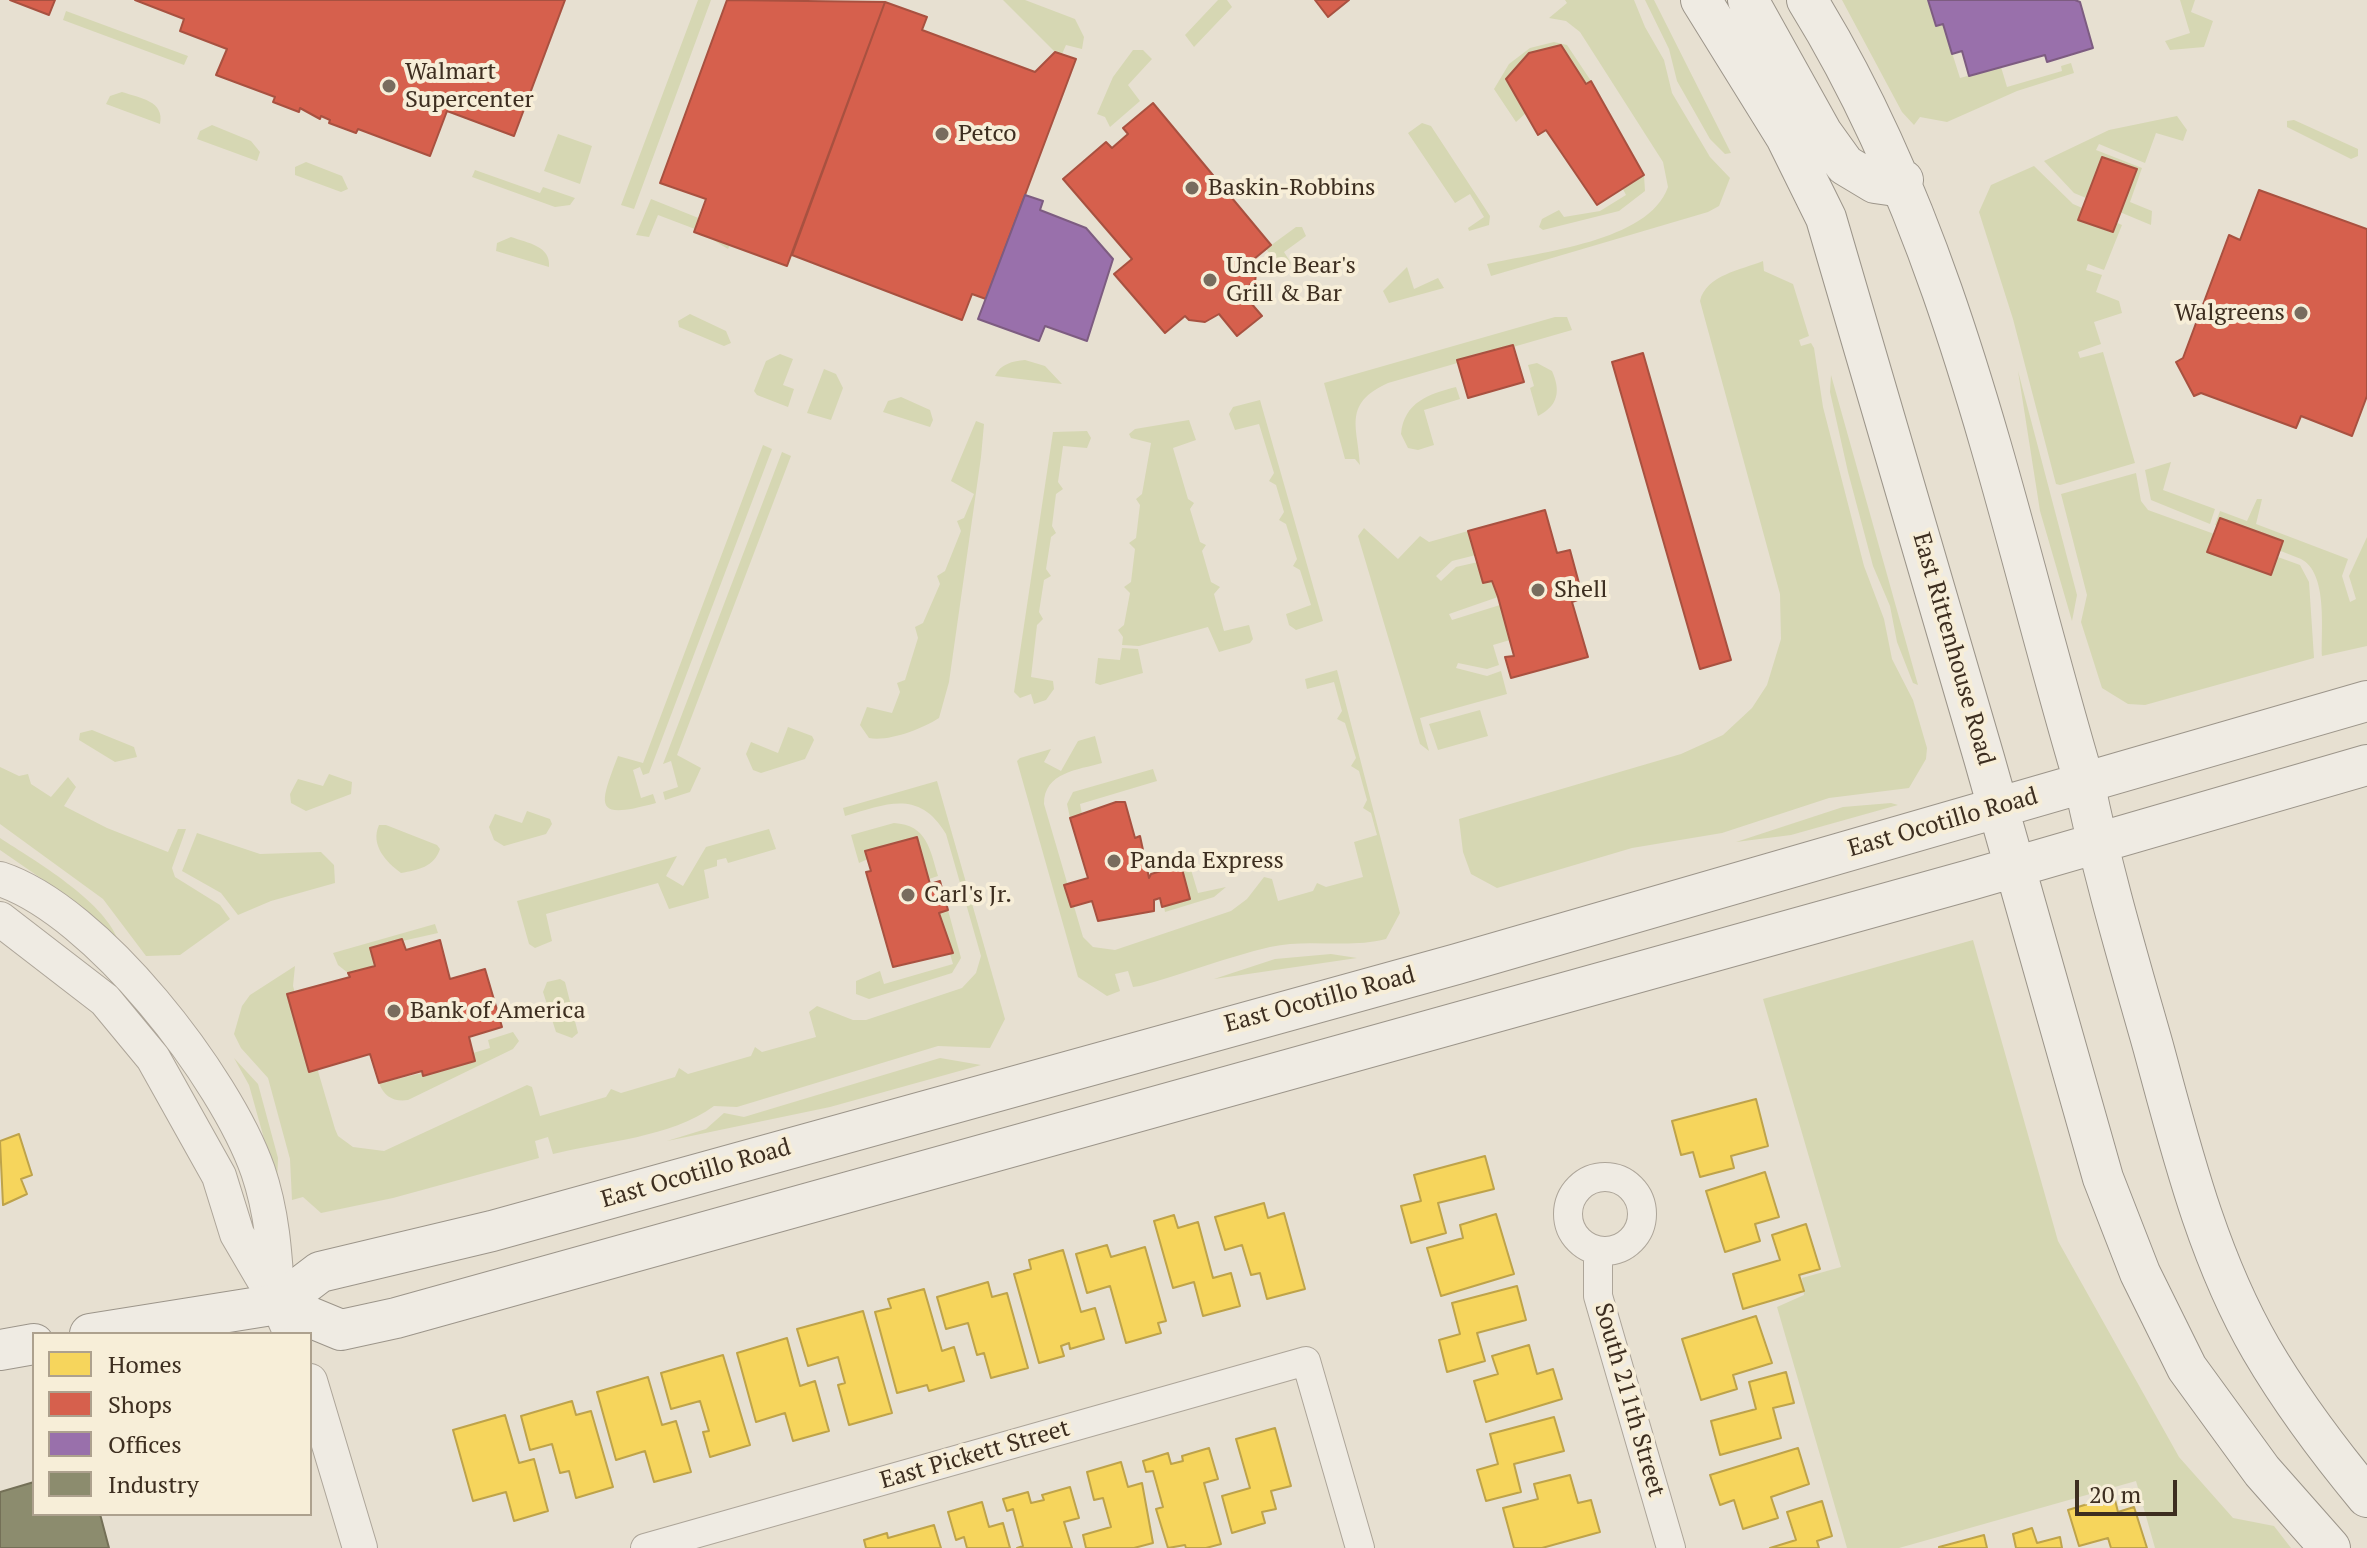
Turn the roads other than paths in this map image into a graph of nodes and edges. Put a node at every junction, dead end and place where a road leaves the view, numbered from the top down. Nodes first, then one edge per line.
1 (1701, 0) edge
2 (1748, 0) edge
3 (1807, 0) edge
4 (1903, 180) junction
5 (2367, 701) edge
6 (2367, 765) edge
7 (2084, 781) junction
8 (1999, 808) junction
9 (2097, 843) junction
10 (2015, 867) junction
11 (0, 879) edge
12 (0, 919) edge
13 (1063, 1071) junction
14 (1009, 1146) junction
15 (1598, 1251) dead end
16 (285, 1319) edge
17 (116, 1332) edge
18 (32, 1344) edge
19 (0, 1350) edge
20 (312, 1388) edge
21 (2367, 1497) edge
22 (360, 1548) edge
23 (645, 1548) edge
24 (1360, 1548) edge
25 (1671, 1548) edge
26 (2330, 1548) edge

1 - 8 main road, East Rittenhouse Road
2 - 4 main road
3 - 4 main road
4 - 7 main road
5 - 7 main road, East Ocotillo Road
6 - 9 main road
7 - 8 main road, East Ocotillo Road
7 - 9 main road
8 - 10 main road, East Rittenhouse Road
8 - 13 main road, East Ocotillo Road
9 - 10 main road
9 - 21 main road
10 - 14 main road
10 - 26 main road, East Rittenhouse Road
11 - 16 street
12 - 16 street
13 - 14 main road
13 - 16 main road, East Ocotillo Road
14 - 16 main road
15 - 25 street, South 211th Street
16 - 17 main road, East Ocotillo Road
18 - 19 main road
20 - 22 street
23 - 24 street, East Pickett Street

